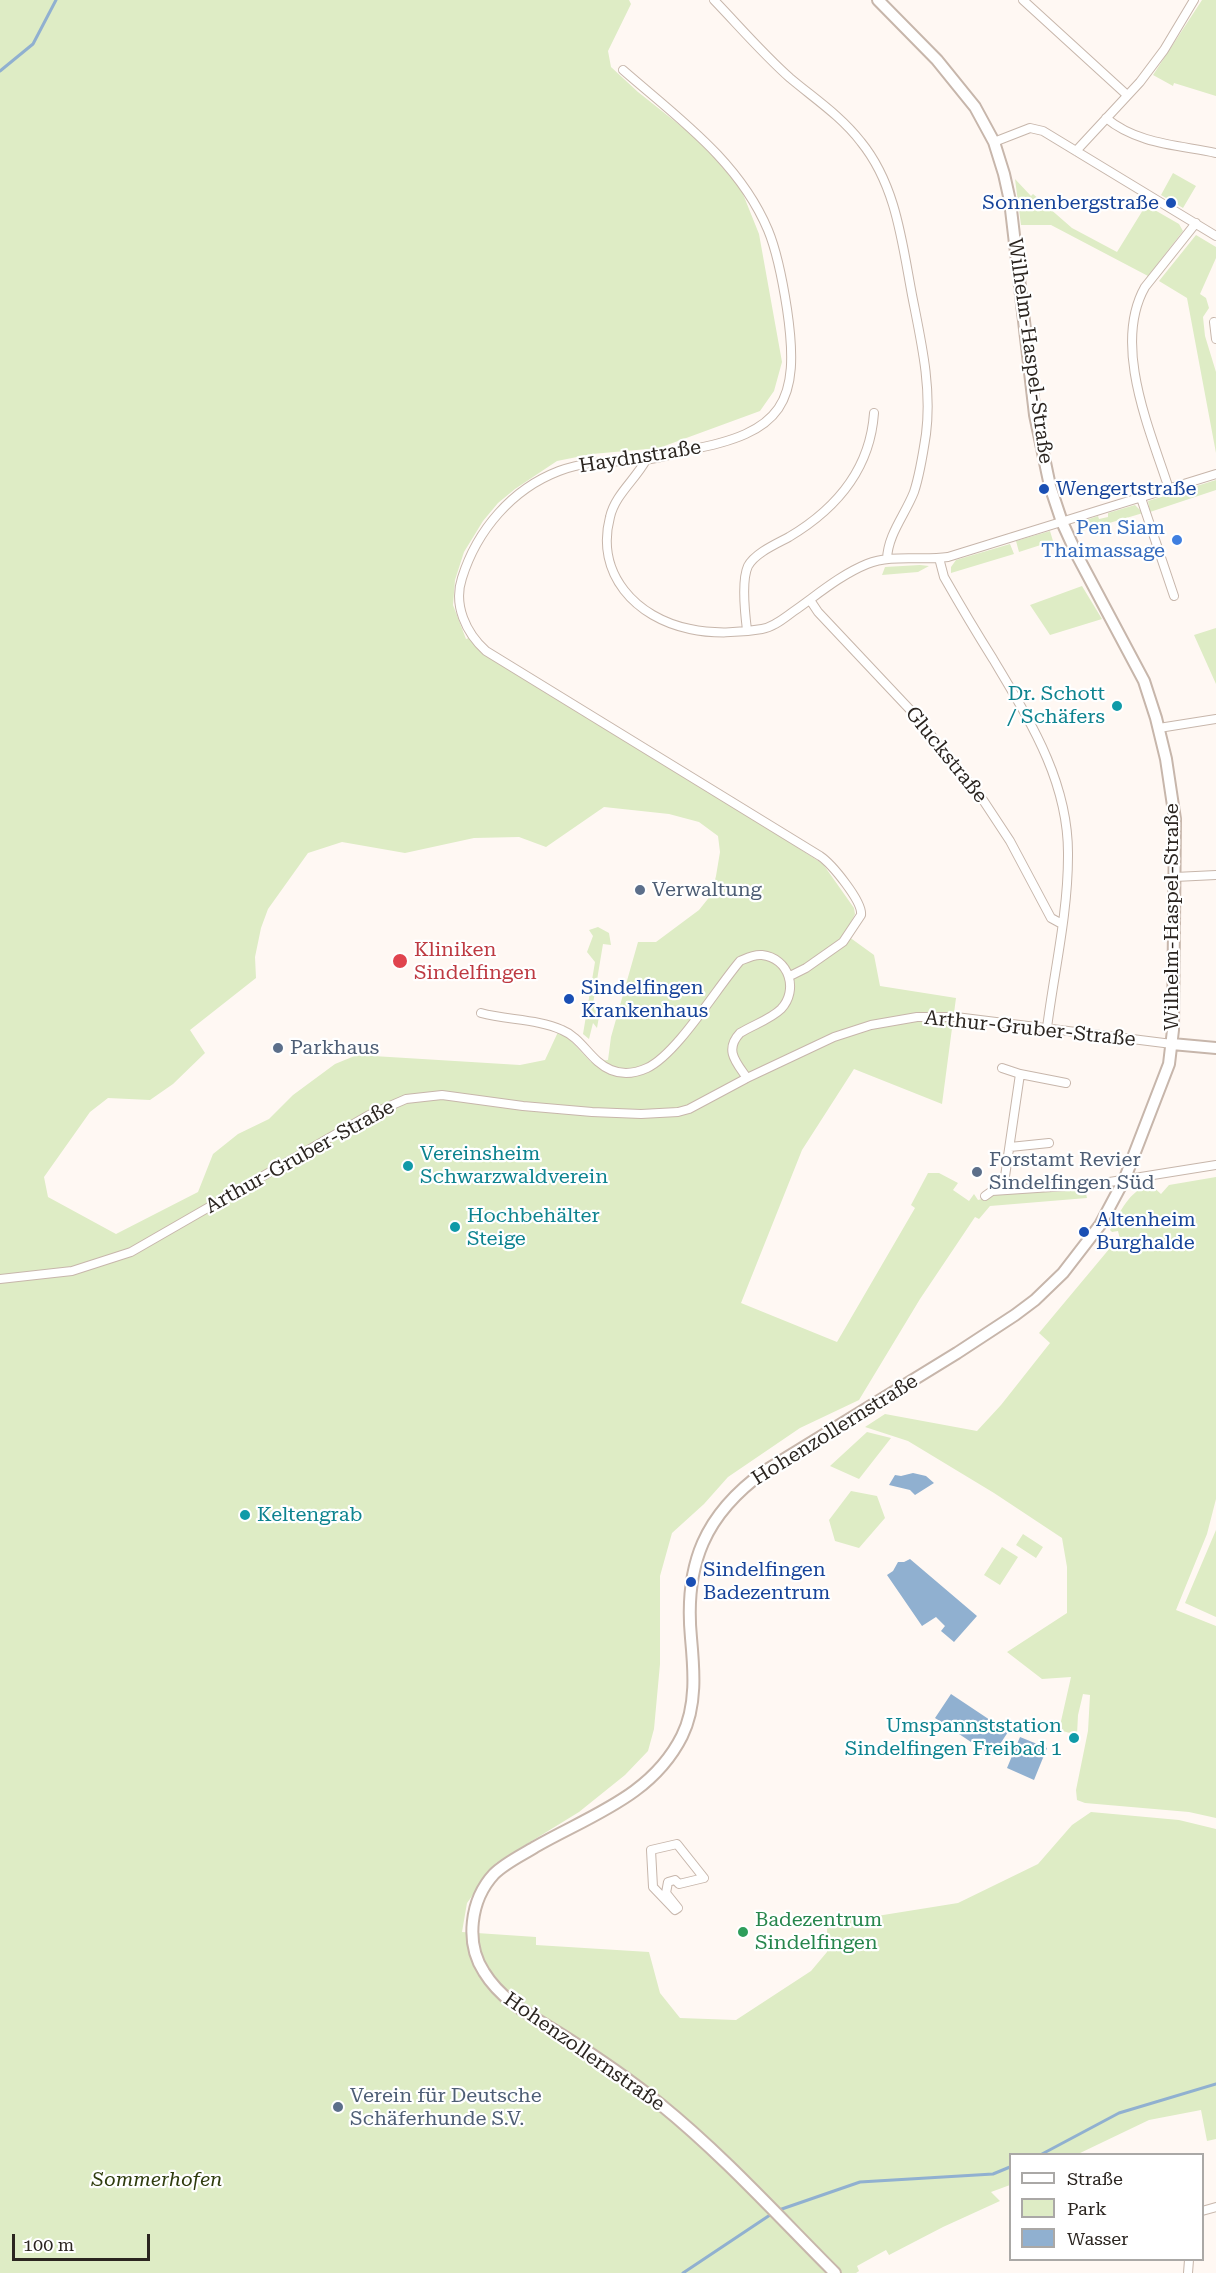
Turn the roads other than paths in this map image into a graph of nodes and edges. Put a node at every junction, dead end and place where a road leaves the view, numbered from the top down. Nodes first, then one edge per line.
1 (714, 0) edge
2 (878, 0) edge
3 (1023, 0) edge
4 (1194, 0) edge
5 (623, 70) dead end
6 (1127, 95) junction
7 (1106, 118) junction
8 (994, 142) junction
9 (1076, 151) junction
10 (1216, 153) edge
11 (1196, 223) junction
12 (1216, 236) edge
13 (1214, 322) dead end
14 (1216, 339) edge
15 (874, 413) dead end
16 (646, 460) junction
17 (1216, 474) edge
18 (1169, 489) junction
19 (1141, 498) junction
20 (1062, 522) junction
21 (939, 558) junction
22 (887, 559) junction
23 (1174, 596) dead end
24 (810, 600) junction
25 (747, 630) junction
26 (1216, 719) edge
27 (1159, 728) junction
28 (1216, 875) edge
29 (1175, 877) junction
30 (1062, 924) junction
31 (789, 976) junction
32 (481, 1013) dead end
33 (1047, 1028) junction
34 (1172, 1044) junction
35 (1216, 1048) edge
36 (1002, 1068) dead end
37 (1020, 1074) junction
38 (747, 1078) junction
39 (1066, 1083) dead end
40 (1049, 1143) dead end
41 (1010, 1147) junction
42 (1216, 1165) edge
43 (1125, 1178) junction
44 (1003, 1190) junction
45 (985, 1196) dead end
46 (0, 1279) edge
47 (704, 1878) joint
48 (835, 2273) edge

1 - 22 street
2 - 8 street, Wilhelm-Haspel-Straße
3 - 6 street
4 - 6 street
5 - 16 street, Haydnstraße
6 - 7 street
7 - 9 street
7 - 10 street
8 - 9 street
8 - 20 street, Wilhelm-Haspel-Straße
9 - 11 street
11 - 12 street
11 - 18 street
13 - 14 street
15 - 25 street
16 - 25 street
16 - 31 street, Haydnstraße
17 - 18 street
18 - 19 street
19 - 20 street
19 - 23 street
20 - 21 street
20 - 27 street, Wilhelm-Haspel-Straße
21 - 22 street
21 - 30 street
22 - 24 street
24 - 25 street
24 - 30 street, Gluckstraße
26 - 27 street
27 - 29 street, Wilhelm-Haspel-Straße
28 - 29 street
29 - 34 street, Wilhelm-Haspel-Straße
30 - 33 street
31 - 32 street
31 - 38 street
33 - 34 street, Arthur-Gruber-Straße
33 - 38 street, Arthur-Gruber-Straße
34 - 35 street, Arthur-Gruber-Straße
34 - 43 street, Hohenzollernstraße
36 - 37 street
37 - 39 street
37 - 41 street
38 - 46 street, Arthur-Gruber-Straße
40 - 41 street
41 - 44 street
42 - 43 street
43 - 44 street
43 - 48 street, Hohenzollernstraße
44 - 45 street
47 - 47 street

